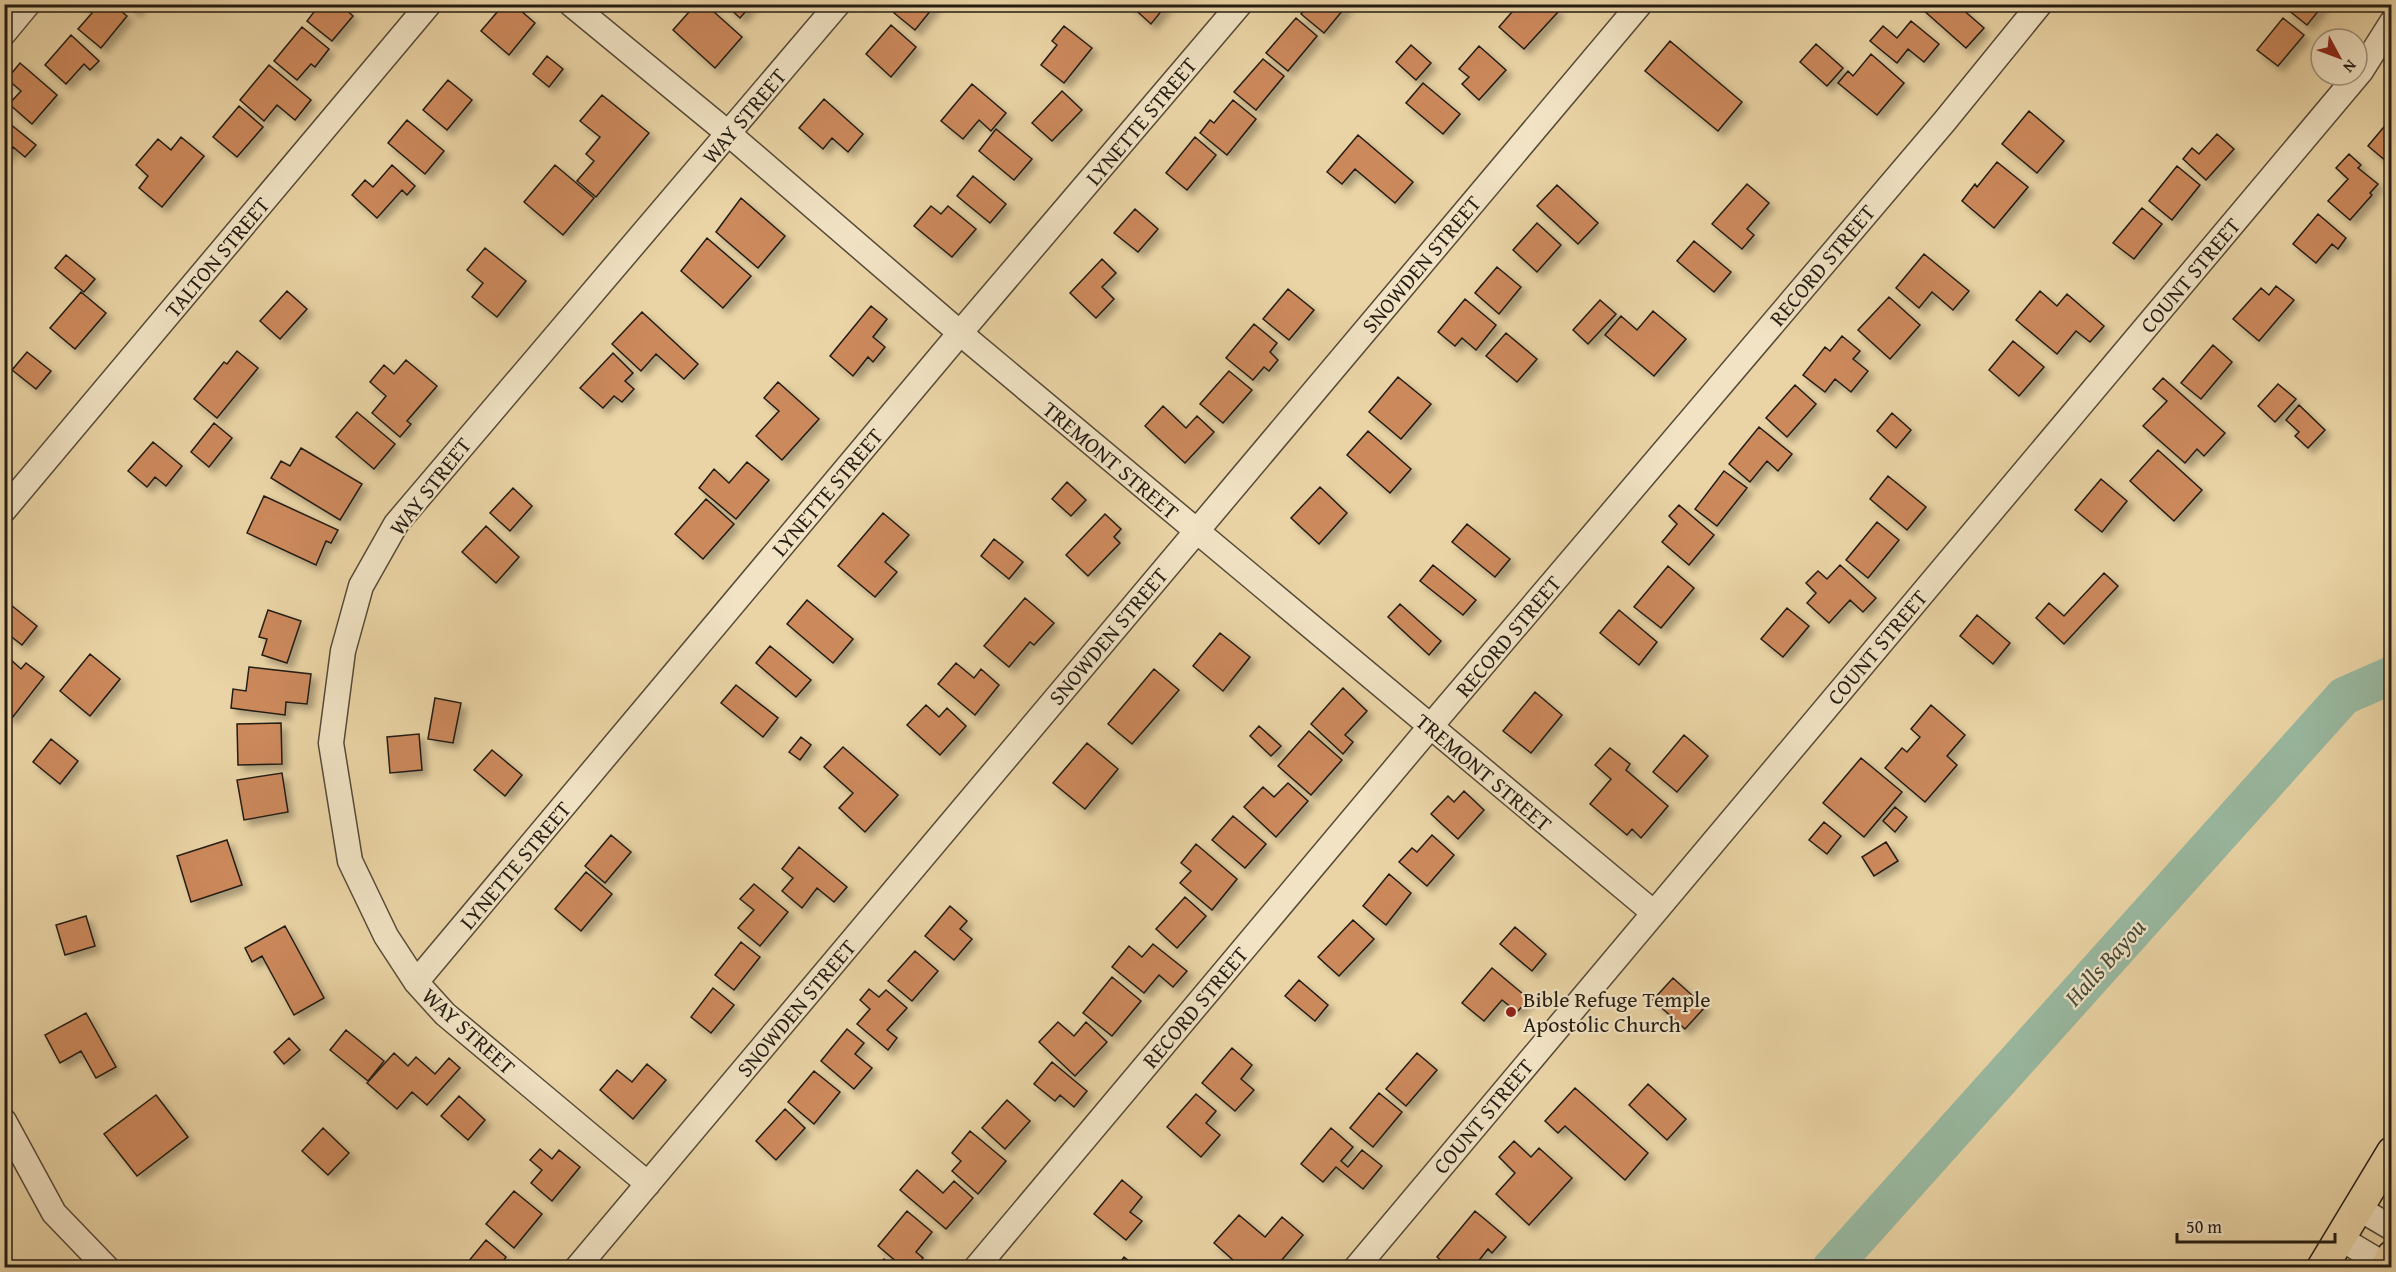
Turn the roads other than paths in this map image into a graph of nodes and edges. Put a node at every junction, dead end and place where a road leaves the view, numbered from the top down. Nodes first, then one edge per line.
1 (28, 4) edge
2 (429, 4) edge
3 (571, 4) edge
4 (838, 4) edge
5 (1240, 4) edge
6 (1640, 4) edge
7 (2040, 4) edge
8 (2391, 22) edge
9 (4, 33) edge
10 (729, 134) junction
11 (960, 333) junction
12 (4, 510) edge
13 (1196, 531) junction
14 (1430, 727) junction
15 (1654, 913) junction
16 (416, 982) junction
17 (4, 1122) edge
18 (2391, 1152) edge
19 (648, 1184) junction
20 (2358, 1208) junction
21 (2391, 1228) edge
22 (2340, 1238) junction
23 (2388, 1264) edge
24 (106, 1268) edge
25 (577, 1268) edge
26 (976, 1268) edge
27 (1356, 1268) edge
28 (2322, 1268) edge

1 - 9 street
2 - 12 street, TALTON STREET
3 - 10 street, TREMONT STREET
4 - 10 street, WAY STREET
5 - 11 street, LYNETTE STREET
6 - 13 street, SNOWDEN STREET
7 - 14 street, RECORD STREET
8 - 15 street, COUNT STREET
10 - 11 street, TREMONT STREET
10 - 16 street, WAY STREET
11 - 13 street, TREMONT STREET
11 - 16 street, LYNETTE STREET
13 - 14 street, TREMONT STREET
13 - 19 street, SNOWDEN STREET
14 - 15 street, TREMONT STREET
14 - 26 street, RECORD STREET
15 - 27 street, COUNT STREET
16 - 19 street, WAY STREET
17 - 24 street
18 - 20 main road
19 - 25 street, SNOWDEN STREET
20 - 21 street
20 - 22 main road
22 - 23 street
22 - 28 main road

